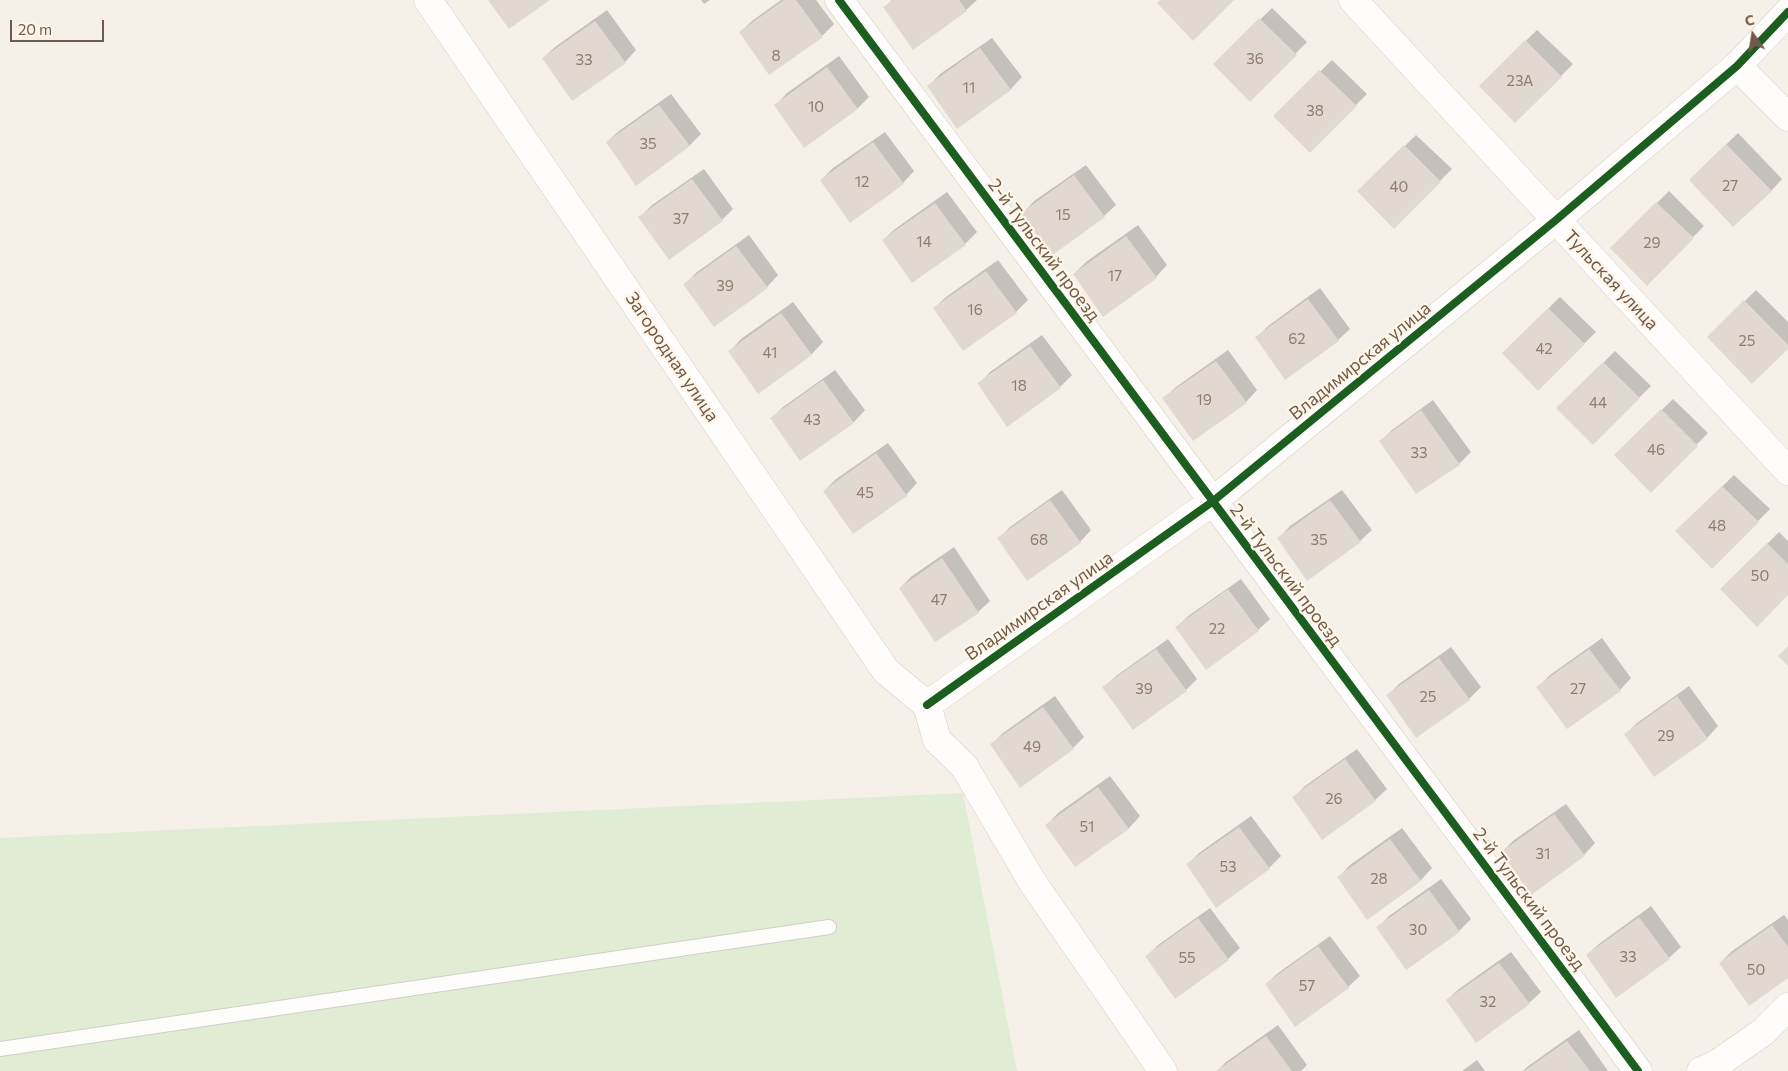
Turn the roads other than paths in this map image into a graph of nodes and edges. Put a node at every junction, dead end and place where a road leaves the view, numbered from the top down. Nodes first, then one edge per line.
1 (428, 0) edge
2 (839, 0) edge
3 (1353, 0) edge
4 (1788, 12) edge
5 (1737, 66) junction
6 (1788, 117) edge
7 (1556, 220) junction
8 (1788, 472) edge
9 (1212, 502) junction
10 (927, 705) junction
11 (829, 927) dead end
12 (1788, 1008) edge
13 (0, 1049) edge
14 (1163, 1071) edge
15 (1638, 1071) edge
16 (1701, 1071) edge

1 - 10 street, Загородная улица
2 - 9 street, 2-й Тульский проезд
3 - 7 street, Тульская улица
4 - 5 street, Владимирская улица
5 - 6 street
5 - 7 street, Владимирская улица
7 - 8 street, Тульская улица
7 - 9 street, Владимирская улица
9 - 10 street, Владимирская улица
9 - 15 street, 2-й Тульский проезд
10 - 14 street
11 - 13 lane
12 - 16 street

